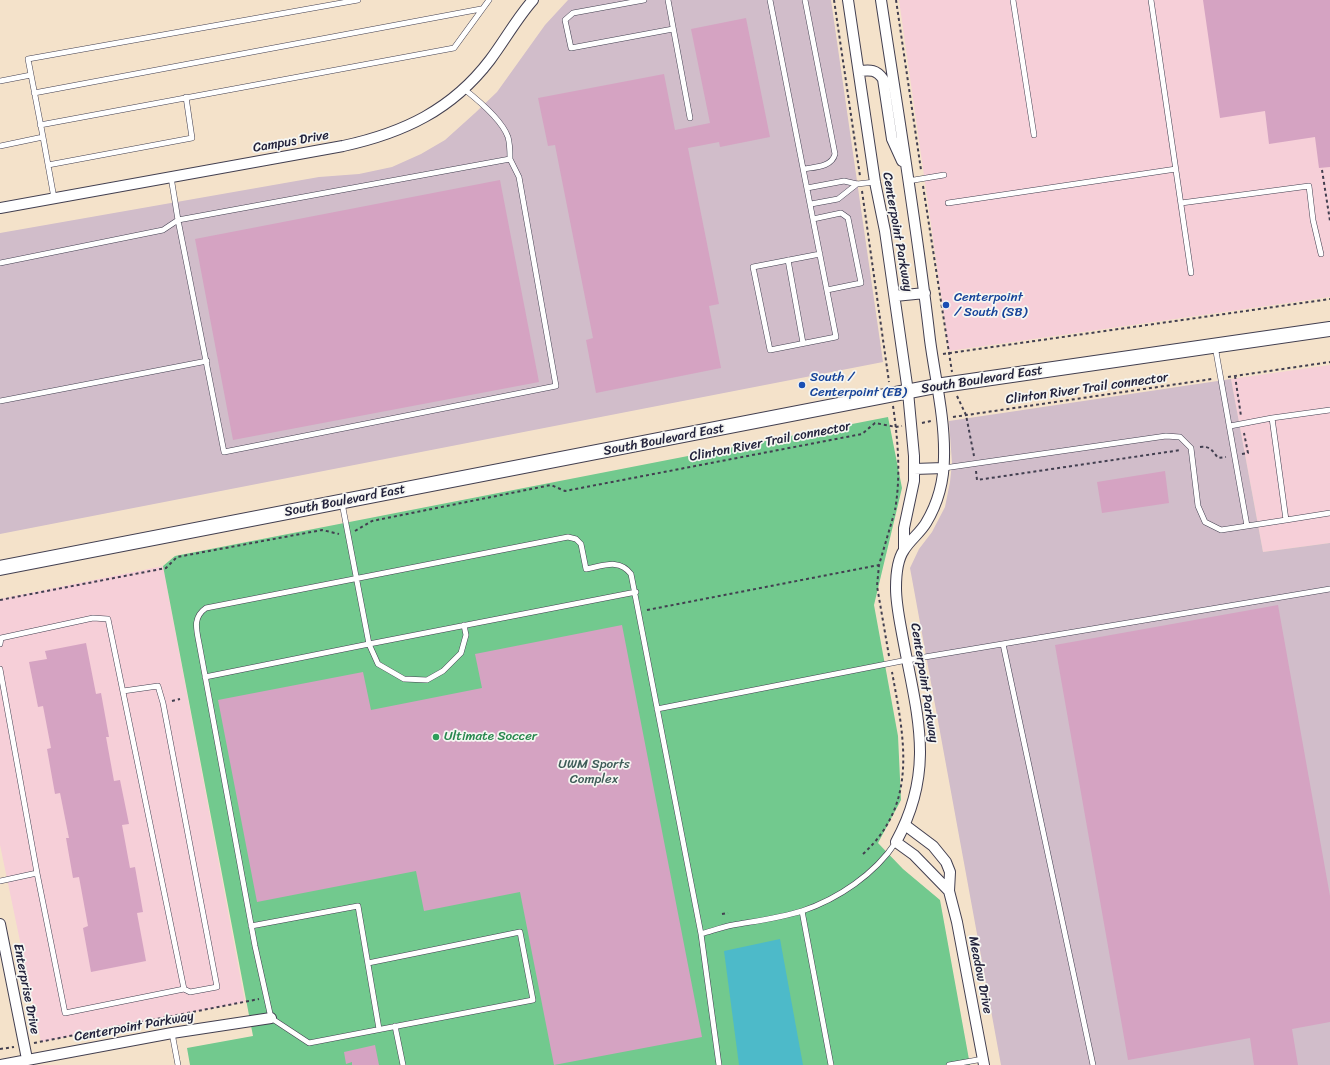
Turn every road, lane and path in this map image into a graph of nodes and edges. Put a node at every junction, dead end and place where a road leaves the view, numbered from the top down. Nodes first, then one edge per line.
1 (358, 0) edge
2 (489, 0) edge
3 (533, 0) edge
4 (644, 0) edge
5 (668, 0) edge
6 (770, 0) edge
7 (805, 0) edge
8 (834, 0) edge
9 (848, 0) edge
10 (882, 0) edge
11 (896, 0) edge
12 (1013, 0) edge
13 (1151, 0) edge
14 (481, 9) junction
15 (673, 29) junction
16 (859, 71) junction
17 (31, 75) junction
18 (0, 81) edge
19 (464, 89) junction
20 (34, 93) junction
21 (186, 97) junction
22 (690, 118) dead end
23 (40, 125) junction
24 (1034, 135) dead end
25 (43, 137) junction
26 (0, 146) edge
27 (510, 159) junction
28 (48, 165) junction
29 (804, 169) junction
30 (859, 169) dead end
31 (1176, 169) junction
32 (907, 170) junction
33 (1322, 170) dead end
34 (921, 172) dead end
35 (944, 175) dead end
36 (171, 177) junction
37 (908, 181) junction
38 (875, 182) junction
39 (857, 184) junction
40 (923, 187) dead end
41 (807, 188) junction
42 (54, 198) junction
43 (863, 200) dead end
44 (948, 203) dead end
45 (1181, 203) junction
46 (811, 204) junction
47 (0, 208) edge
48 (813, 219) junction
49 (178, 220) junction
50 (1330, 221) edge
51 (820, 254) junction
52 (1321, 254) dead end
53 (788, 260) junction
54 (0, 264) edge
55 (1191, 273) dead end
56 (827, 290) junction
57 (925, 293) junction
58 (895, 296) junction
59 (1330, 298) edge
60 (1330, 329) edge
61 (803, 343) junction
62 (1215, 345) junction
63 (948, 354) junction
64 (932, 356) junction
65 (949, 359) dead end
66 (904, 360) junction
67 (207, 361) junction
68 (1330, 362) edge
69 (886, 363) junction
70 (888, 376) dead end
71 (1235, 376) junction
72 (1229, 377) dead end
73 (1213, 379) dead end
74 (936, 386) junction
75 (908, 392) junction
76 (0, 401) edge
77 (959, 403) dead end
78 (1330, 410) edge
79 (1241, 414) dead end
80 (966, 415) junction
81 (894, 416) dead end
82 (1272, 418) junction
83 (941, 420) junction
84 (910, 425) junction
85 (1230, 426) junction
86 (896, 428) junction
87 (1244, 435) dead end
88 (1199, 447) dead end
89 (1184, 450) dead end
90 (1243, 454) dead end
91 (974, 455) dead end
92 (1228, 457) dead end
93 (944, 468) junction
94 (914, 469) junction
95 (976, 471) dead end
96 (342, 502) junction
97 (1330, 513) edge
98 (1286, 520) junction
99 (1247, 526) junction
100 (357, 531) dead end
101 (340, 534) dead end
102 (904, 550) junction
103 (879, 565) junction
104 (0, 568) edge
105 (355, 578) junction
106 (1330, 589) edge
107 (636, 592) junction
108 (0, 600) edge
109 (645, 610) dead end
110 (464, 624) junction
111 (0, 644) edge
112 (369, 644) junction
113 (1003, 644) junction
114 (889, 656) dead end
115 (907, 660) junction
116 (0, 669) edge
117 (892, 672) dead end
118 (206, 677) junction
119 (123, 691) junction
120 (657, 709) junction
121 (906, 825) junction
122 (896, 842) junction
123 (863, 854) dead end
124 (37, 874) junction
125 (0, 881) edge
126 (949, 891) junction
127 (802, 911) junction
128 (728, 913) dead end
129 (722, 914) dead end
130 (0, 924) edge
131 (251, 926) junction
132 (701, 934) junction
133 (368, 963) junction
134 (184, 989) junction
135 (266, 998) junction
136 (271, 1018) junction
137 (395, 1026) junction
138 (379, 1030) junction
139 (172, 1033) junction
140 (24, 1045) junction
141 (0, 1048) edge
142 (27, 1059) junction
143 (983, 1062) edge
144 (1, 1065) edge
145 (178, 1065) edge
146 (403, 1065) edge
147 (719, 1065) edge
148 (831, 1065) edge
149 (949, 1065) edge
150 (1093, 1065) edge

1 - 17 lane
2 - 14 lane
3 - 19 street, Campus Drive
4 - 15 lane
5 - 15 lane
6 - 29 lane
7 - 29 lane
8 - 30 path
9 - 16 street, Centerpoint Parkway
10 - 32 street, Centerpoint Parkway
11 - 34 path
12 - 24 lane
13 - 31 lane
14 - 20 lane
14 - 21 lane
15 - 22 lane
16 - 32 street
16 - 38 street, Centerpoint Parkway
17 - 18 lane
17 - 20 lane
19 - 27 lane
19 - 36 street, Campus Drive
20 - 23 lane
21 - 23 lane
21 - 28 lane
23 - 25 lane
25 - 26 lane
25 - 28 lane
27 - 49 lane
27 - 67 lane
28 - 42 lane
29 - 41 lane
31 - 44 lane
31 - 45 lane
32 - 37 street, Centerpoint Parkway
33 - 50 path
35 - 37 lane
36 - 42 street, Campus Drive
36 - 49 lane
37 - 57 street, Centerpoint Parkway
38 - 39 lane
38 - 58 street, Centerpoint Parkway
39 - 41 lane
39 - 46 lane
40 - 63 path
41 - 46 lane
42 - 47 street, Campus Drive
43 - 69 path
45 - 52 lane
45 - 55 lane
46 - 48 lane
48 - 51 lane
48 - 56 lane
49 - 54 lane
49 - 67 lane
51 - 53 lane
51 - 56 lane
53 - 61 lane
53 - 61 lane
56 - 61 lane
57 - 58 street
57 - 64 street, Centerpoint Parkway
58 - 66 street, Centerpoint Parkway
59 - 63 path
60 - 62 street, South Boulevard East
62 - 74 street, South Boulevard East
62 - 85 lane
63 - 64 path
63 - 65 path
64 - 74 street, Centerpoint Parkway
66 - 69 path
66 - 75 street, Centerpoint Parkway
67 - 76 lane
68 - 71 path
69 - 70 path
71 - 72 path
71 - 79 path
73 - 80 path, Clinton River Trail connector
74 - 75 street, South Boulevard East
74 - 83 street, Centerpoint Parkway
75 - 84 street, Centerpoint Parkway
75 - 96 street, South Boulevard East
77 - 80 path
78 - 82 lane
80 - 83 path, Clinton River Trail connector
80 - 91 path
81 - 86 path
82 - 85 lane
82 - 98 lane
83 - 84 path, Clinton River Trail connector
83 - 93 street, Centerpoint Parkway
84 - 86 path, Clinton River Trail connector
84 - 94 street, Centerpoint Parkway
85 - 99 lane
86 - 100 path, Clinton River Trail connector
86 - 103 path
87 - 90 path
88 - 92 path
89 - 95 path
93 - 94 street
93 - 99 lane
93 - 102 street, Centerpoint Parkway
94 - 102 street, Centerpoint Parkway
96 - 104 street, South Boulevard East
96 - 105 lane
97 - 98 lane
98 - 99 lane
101 - 108 path
102 - 115 street, Centerpoint Parkway
103 - 109 path
103 - 114 path
105 - 107 lane
105 - 112 lane
105 - 118 lane
106 - 113 lane
107 - 110 lane
107 - 120 lane
110 - 112 lane
110 - 112 lane
111 - 119 lane
112 - 118 lane
113 - 115 lane
113 - 150 lane
115 - 120 lane
115 - 121 street, Centerpoint Parkway
116 - 124 lane
117 - 123 path
118 - 131 lane
119 - 134 lane
119 - 134 lane
120 - 132 lane
121 - 122 street, Centerpoint Parkway
121 - 126 street, Meadow Drive
122 - 126 street, Meadow Drive
122 - 127 lane
124 - 125 lane
124 - 134 lane
126 - 143 street, Meadow Drive
127 - 132 lane
127 - 148 lane
128 - 129 path
130 - 140 street, Enterprise Drive
131 - 133 lane
131 - 135 lane
132 - 147 lane
133 - 137 lane
133 - 138 lane
135 - 136 lane
135 - 140 path
136 - 138 lane
136 - 139 street, Centerpoint Parkway
137 - 138 lane
137 - 146 lane
139 - 142 street, Centerpoint Parkway
139 - 145 lane
140 - 141 path
140 - 142 street, Enterprise Drive
142 - 144 street, Centerpoint Parkway
143 - 149 lane

